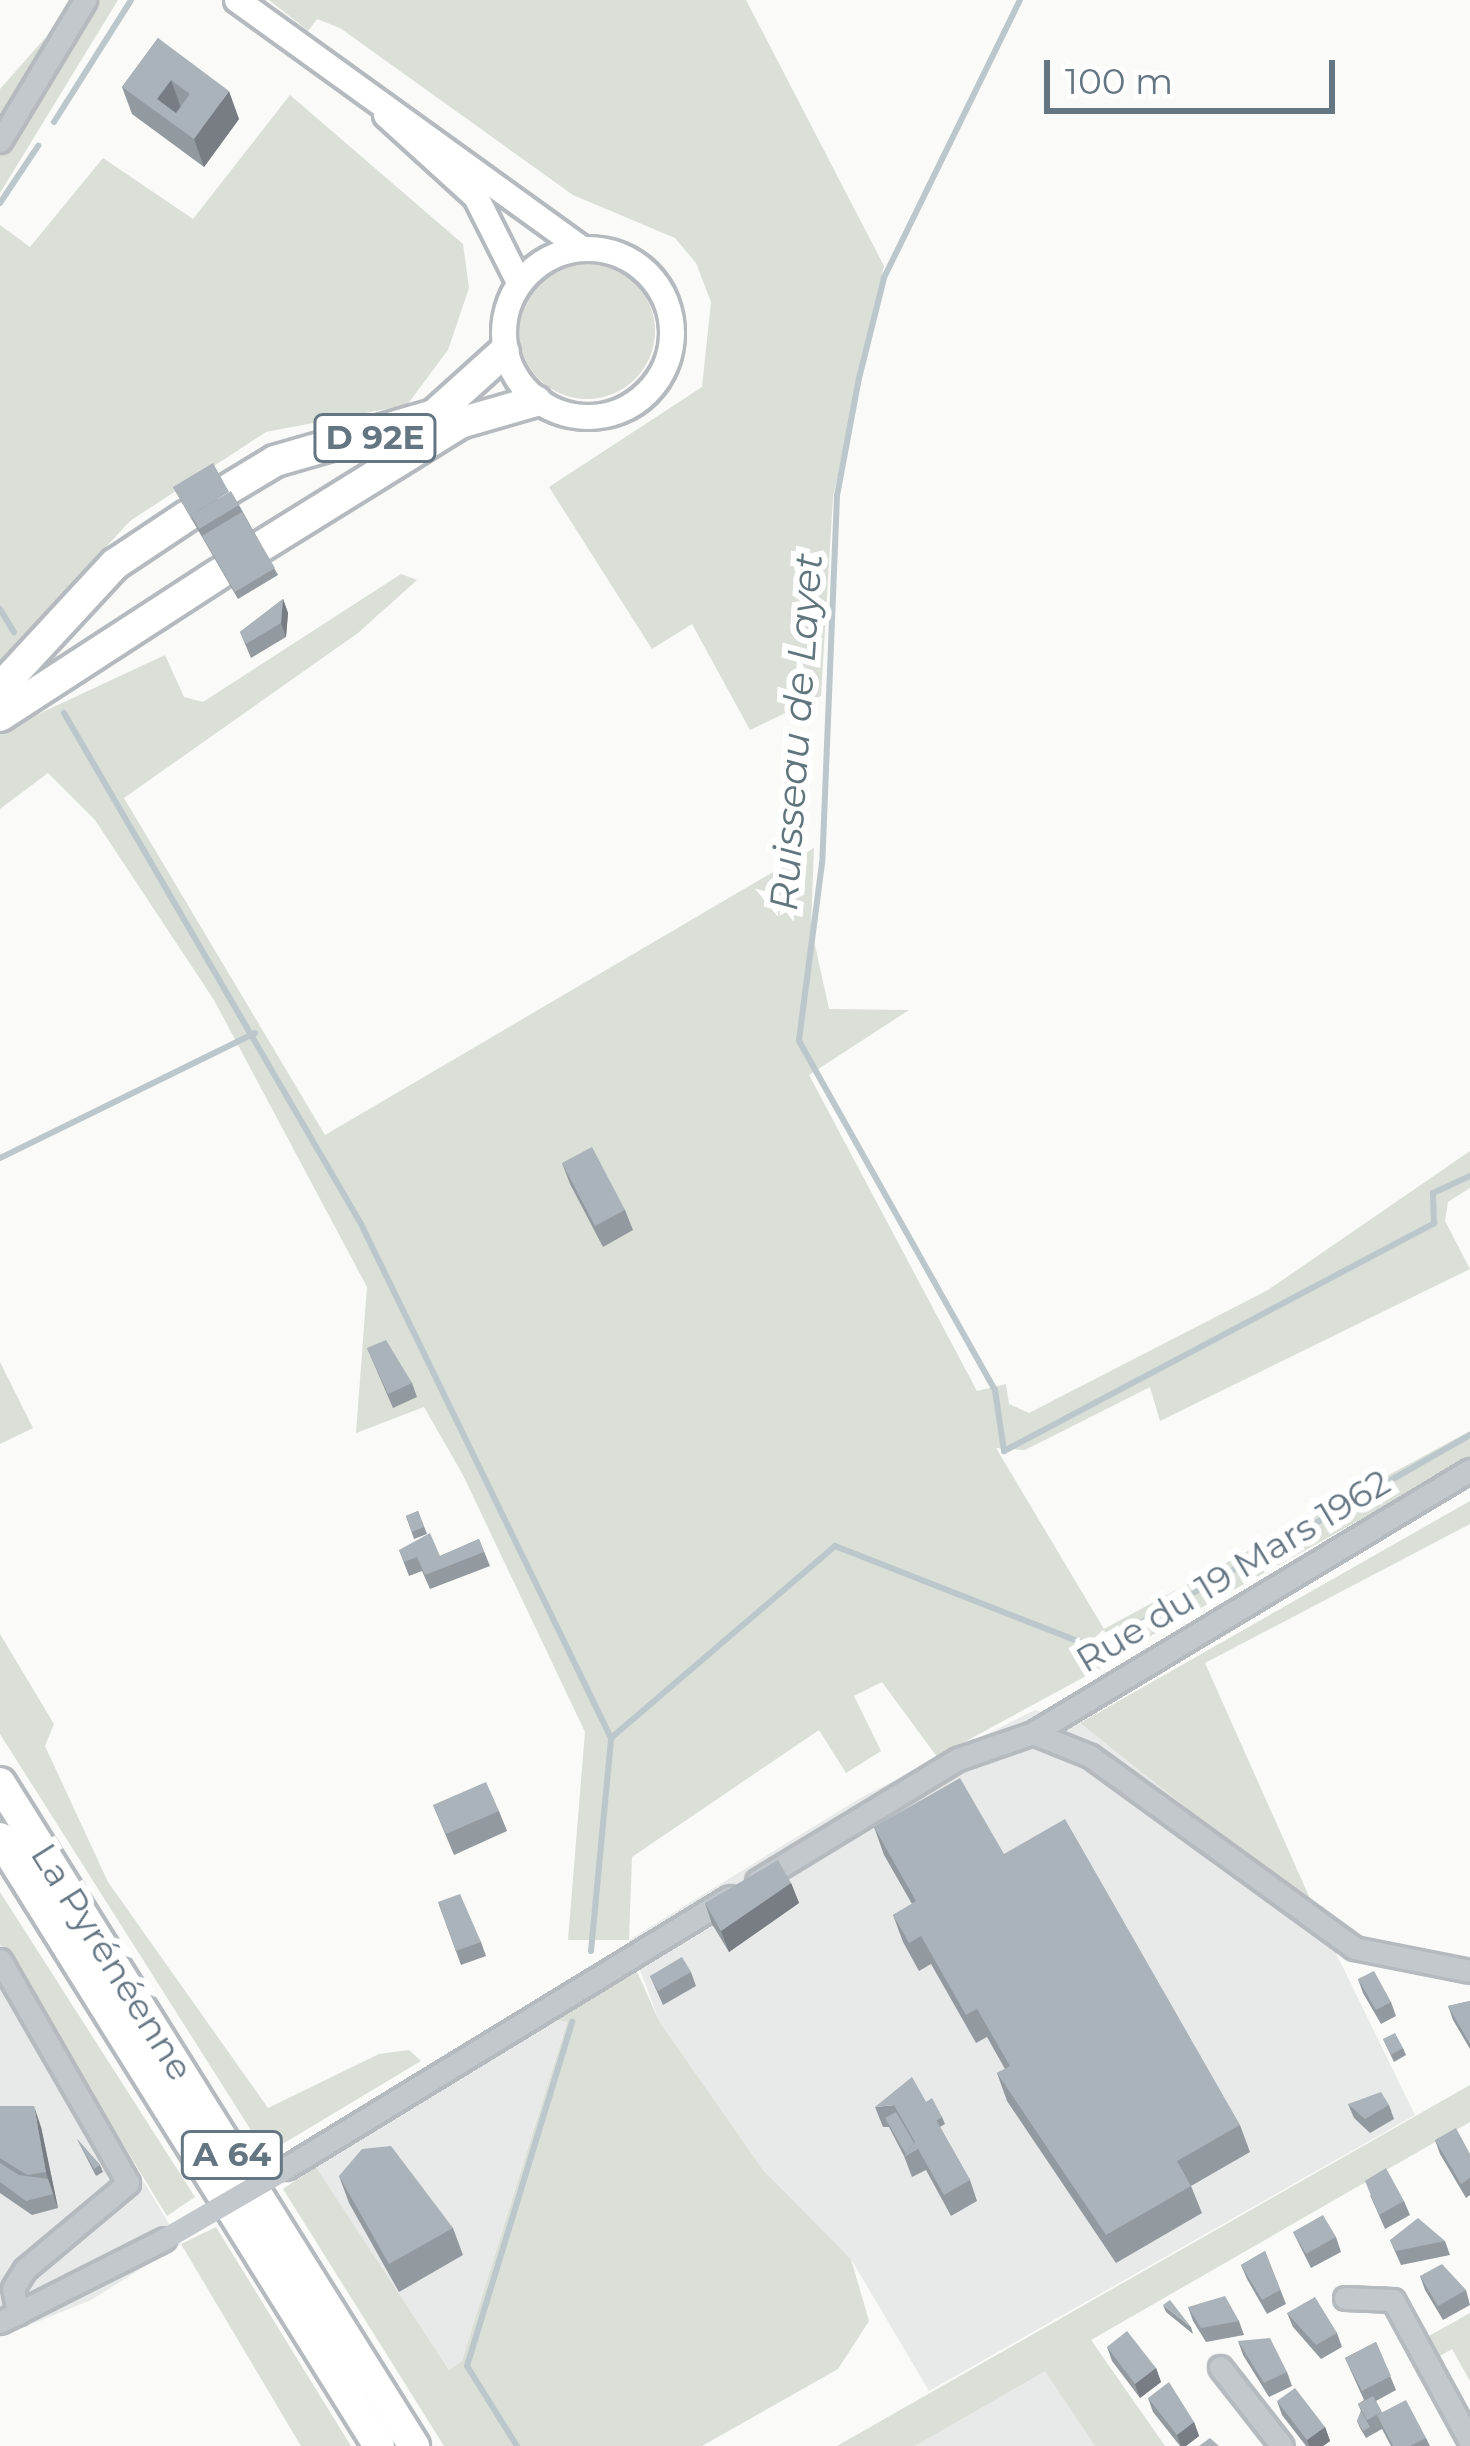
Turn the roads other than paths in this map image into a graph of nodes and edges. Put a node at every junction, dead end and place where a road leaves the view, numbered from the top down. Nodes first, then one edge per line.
1 (237, 0) edge
2 (84, 1) edge
3 (363, 92) junction
4 (0, 141) edge
5 (581, 248) junction
6 (519, 282) junction
7 (504, 352) junction
8 (536, 401) junction
9 (227, 490) edge
10 (187, 516) edge
11 (260, 547) edge
12 (220, 573) edge
13 (0, 688) edge
14 (0, 716) edge
15 (1470, 1469) edge
16 (1033, 1733) junction
17 (0, 1783) edge
18 (0, 1838) edge
19 (0, 1960) edge
20 (1470, 1971) edge
21 (1345, 2298) dead end
22 (9, 2318) edge
23 (1220, 2368) dead end
24 (1470, 2441) edge
25 (379, 2446) edge
26 (414, 2446) edge
27 (1282, 2446) edge

1 - 3 main road
2 - 4 street
3 - 5 main road
3 - 6 main road
5 - 6 main road
5 - 8 main road
6 - 7 main road
7 - 8 main road
7 - 9 highway, D 92E
8 - 11 highway, D 92E
10 - 13 highway
12 - 14 highway
15 - 16 street, Rue du 19 Mars 1962
16 - 20 street
16 - 22 street, Rue du 19 Mars 1962, bridge
17 - 26 highway, La Pyrénéenne / A 64
18 - 25 highway, La Pyrénéenne / A 64
19 - 22 street
21 - 24 street
23 - 27 street

